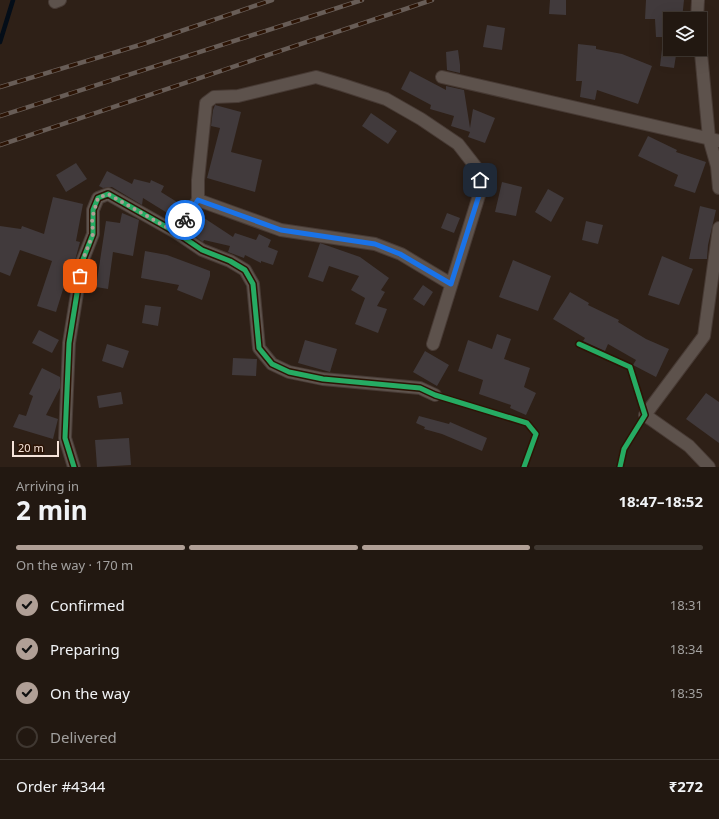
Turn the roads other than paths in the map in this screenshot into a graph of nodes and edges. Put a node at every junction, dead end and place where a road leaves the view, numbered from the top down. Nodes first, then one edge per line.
1 (698, 0) edge
2 (697, 12) edge
3 (702, 56) edge
4 (442, 77) dead end
5 (714, 139) edge
6 (719, 188) edge
7 (198, 200) junction
8 (719, 228) edge
9 (177, 233) junction
10 (451, 284) junction
11 (432, 344) dead end
12 (435, 395) dead end
13 (74, 467) edge
14 (709, 467) edge

1 - 2 street
3 - 5 street
4 - 5 street
5 - 6 street
7 - 9 street
7 - 10 street
7 - 10 street
8 - 14 street
9 - 12 street
9 - 13 street
10 - 11 street

